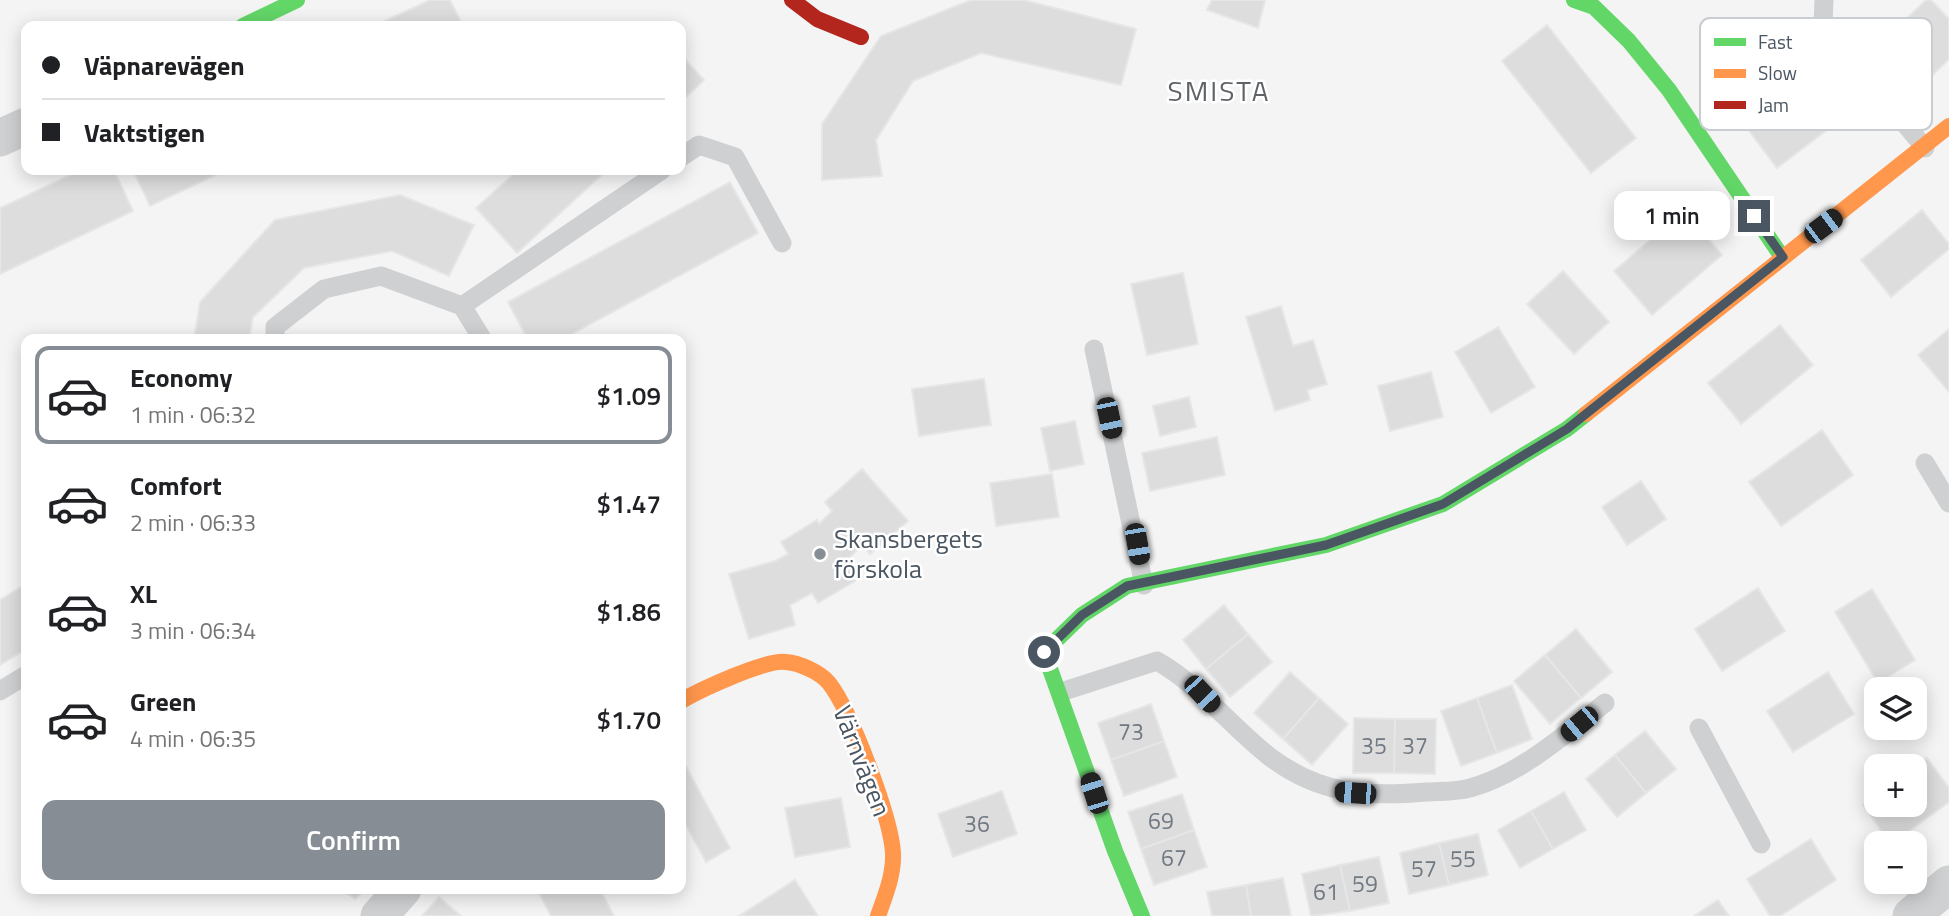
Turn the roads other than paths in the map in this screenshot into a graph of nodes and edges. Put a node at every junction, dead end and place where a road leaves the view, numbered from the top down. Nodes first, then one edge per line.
1 (297, 0) edge
2 (792, 0) edge
3 (1574, 0) edge
4 (1824, 0) edge
5 (1823, 18) edge
6 (253, 21) edge
7 (861, 37) dead end
8 (1949, 126) edge
9 (21, 128) edge
10 (1909, 130) edge
11 (0, 138) edge
12 (1924, 148) junction
13 (686, 154) edge
14 (655, 175) edge
15 (782, 243) dead end
16 (1783, 257) junction
17 (462, 306) junction
18 (275, 334) edge
19 (478, 334) edge
20 (1094, 349) dead end
21 (1926, 463) dead end
22 (1949, 503) edge
23 (1144, 585) junction
24 (21, 678) edge
25 (0, 691) edge
26 (1061, 692) junction
27 (686, 698) edge
28 (1605, 703) dead end
29 (1699, 728) dead end
30 (1761, 844) dead end
31 (1949, 884) edge
32 (399, 894) edge
33 (379, 916) edge
34 (878, 916) edge
35 (1142, 916) edge
36 (1911, 916) edge

1 - 6 street
2 - 7 street
3 - 16 street
4 - 5 lane
8 - 12 street
9 - 11 street
10 - 12 lane
12 - 16 street
13 - 15 lane
14 - 17 lane
16 - 23 street
17 - 18 lane
17 - 19 lane
20 - 23 lane
21 - 22 lane
23 - 26 street
24 - 25 lane
26 - 28 lane
26 - 35 street
27 - 34 street, Värnvägen
29 - 30 lane
31 - 36 street
32 - 33 street

